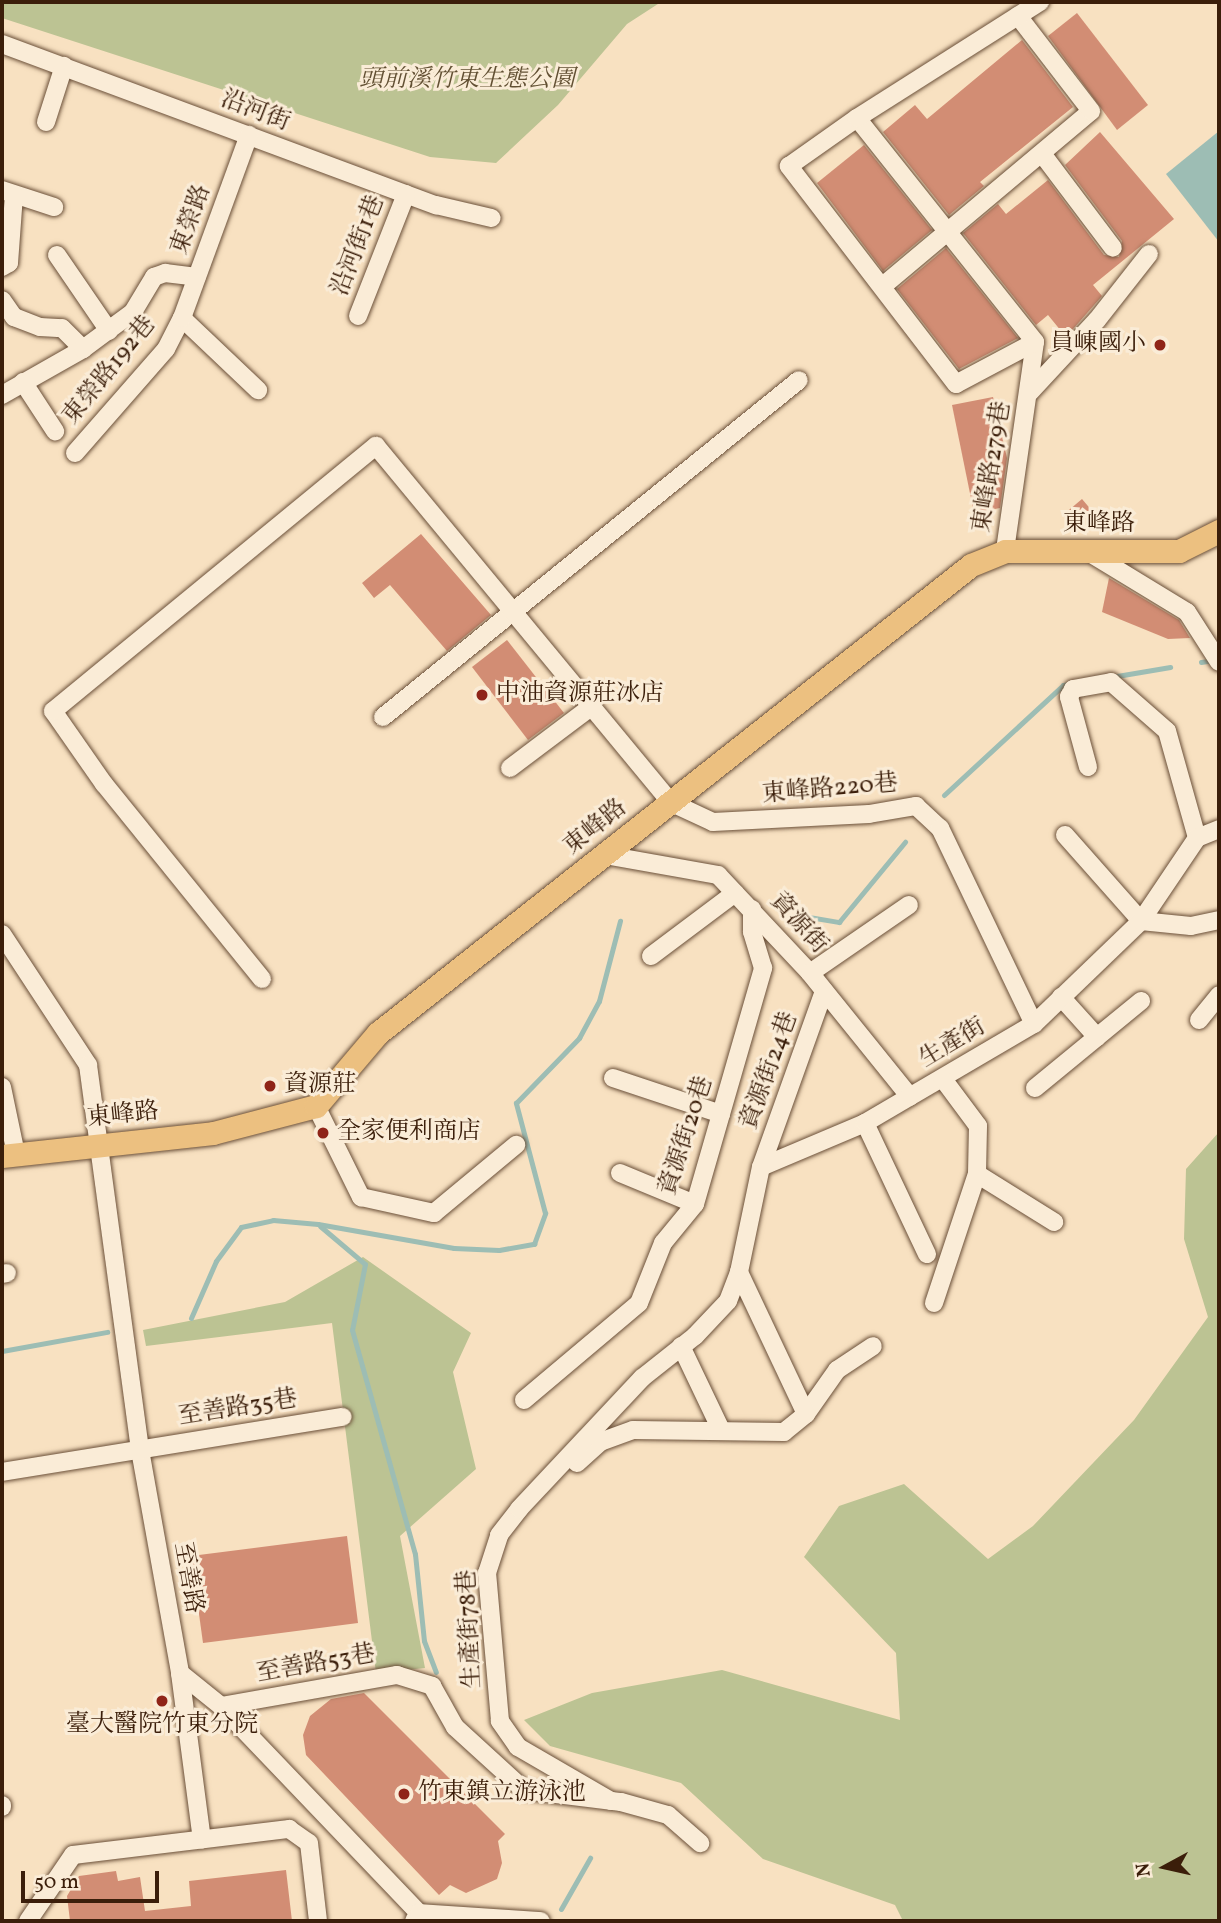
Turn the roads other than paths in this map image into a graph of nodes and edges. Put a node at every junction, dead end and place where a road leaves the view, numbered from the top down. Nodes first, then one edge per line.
1 (1040, 2) edge
2 (1018, 16) junction
3 (2, 44) edge
4 (64, 66) junction
5 (857, 118) junction
6 (46, 122) dead end
7 (249, 135) junction
8 (1043, 155) junction
9 (8, 193) edge
10 (406, 194) junction
11 (54, 208) dead end
12 (492, 218) dead end
13 (948, 229) junction
14 (1113, 248) dead end
15 (1149, 254) dead end
16 (57, 255) dead end
17 (2, 267) edge
18 (197, 277) junction
19 (884, 285) junction
20 (2, 300) edge
21 (358, 316) dead end
22 (182, 318) junction
23 (109, 331) junction
24 (1035, 342) junction
25 (83, 349) junction
26 (799, 380) dead end
27 (23, 382) junction
28 (258, 390) dead end
29 (1030, 392) junction
30 (2, 395) edge
31 (55, 431) dead end
32 (75, 453) dead end
33 (1219, 531) edge
34 (1084, 549) junction
35 (1004, 551) junction
36 (513, 610) junction
37 (1219, 662) edge
38 (591, 707) junction
39 (383, 717) dead end
40 (1088, 767) dead end
41 (510, 768) dead end
42 (670, 802) junction
43 (1219, 829) edge
44 (1065, 835) dead end
45 (1198, 838) junction
46 (605, 855) junction
47 (736, 893) junction
48 (909, 905) dead end
49 (752, 909) junction
50 (1219, 920) edge
51 (1141, 921) junction
52 (4, 941) edge
53 (652, 956) dead end
54 (810, 973) junction
55 (262, 979) dead end
56 (824, 991) junction
57 (1219, 995) edge
58 (1061, 997) junction
59 (1141, 1001) dead end
60 (1199, 1020) dead end
61 (1034, 1024) junction
62 (1097, 1037) junction
63 (613, 1078) dead end
64 (943, 1079) junction
65 (2, 1087) edge
66 (1035, 1088) dead end
67 (910, 1097) junction
68 (316, 1106) junction
69 (721, 1114) junction
70 (865, 1124) junction
71 (98, 1145) junction
72 (516, 1146) dead end
73 (9, 1155) edge
74 (761, 1167) junction
75 (620, 1173) dead end
76 (977, 1174) junction
77 (695, 1204) junction
78 (1054, 1222) dead end
79 (927, 1254) dead end
80 (739, 1272) junction
81 (934, 1303) dead end
82 (681, 1346) junction
83 (873, 1346) dead end
84 (524, 1399) dead end
85 (806, 1413) junction
86 (343, 1417) dead end
87 (721, 1430) junction
88 (140, 1450) junction
89 (2, 1472) edge
90 (565, 1474) dead end
91 (180, 1673) junction
92 (221, 1706) junction
93 (616, 1801) junction
94 (202, 1840) junction
95 (699, 1843) dead end
96 (416, 1917) edge
97 (28, 1921) edge
98 (318, 1921) edge
99 (541, 1921) edge

1 - 2 street, 東峰路279巷
2 - 5 street, 東峰路279巷
2 - 8 street
3 - 4 street, 沿河街
4 - 6 street
4 - 7 street, 沿河街
5 - 13 street
5 - 19 street, 東峰路279巷
7 - 10 street, 沿河街
7 - 18 street, 東榮路
8 - 13 street
8 - 14 street
9 - 11 street
9 - 17 street
10 - 12 street, 沿河街
10 - 21 street, 沿河街1巷
13 - 19 street
13 - 24 street
15 - 29 street, 東峰路279巷
16 - 23 street
18 - 22 street, 東榮路192巷
18 - 23 street, 東榮路
19 - 24 street, 東峰路279巷
20 - 25 street
22 - 28 street, 東榮路192巷
22 - 32 street, 東榮路192巷
23 - 25 street, 東榮路
24 - 29 street, 東峰路279巷
25 - 27 street, 東榮路
26 - 36 street
27 - 30 street, 東榮路
27 - 31 street
29 - 35 street, 東峰路279巷
33 - 34 main road, 東峰路
34 - 35 main road, 東峰路
34 - 37 street
35 - 42 main road, 東峰路
36 - 38 street
36 - 39 street
36 - 55 street
38 - 41 street
38 - 42 street
40 - 45 street
42 - 46 main road, 東峰路
42 - 61 street, 東峰路220巷
43 - 45 street
44 - 51 street
45 - 51 street, 生產街
46 - 47 street, 資源街
46 - 68 main road, 東峰路
47 - 49 street, 資源街
47 - 53 street
48 - 54 street
49 - 54 street, 資源街
49 - 69 street, 資源街20巷
50 - 51 street
51 - 58 street, 生產街
52 - 71 street, 至善路
54 - 56 street, 資源街
56 - 67 street, 資源街
56 - 74 street, 資源街24巷
57 - 60 street
58 - 61 street, 生產街
58 - 62 street
59 - 62 street
61 - 64 street, 生產街
62 - 66 street
63 - 69 street
64 - 67 street, 生產街
64 - 76 street
65 - 73 street
67 - 70 street, 生產街
68 - 71 main road, 東峰路
68 - 72 street
69 - 77 street, 資源街20巷
70 - 74 street, 生產街
70 - 79 street
71 - 73 main road, 東峰路
71 - 88 street, 至善路
74 - 80 street, 生產街78巷
75 - 77 street
76 - 78 street
76 - 81 street
77 - 84 street, 資源街20巷
80 - 82 street, 生產街78巷
80 - 85 street
82 - 87 street
82 - 93 street, 生產街78巷
83 - 85 street
85 - 87 street
86 - 88 street, 至善路35巷
87 - 90 street
88 - 89 street, 至善路35巷
88 - 91 street, 至善路
91 - 92 street
91 - 94 street, 至善路
92 - 93 street, 至善路53巷
92 - 96 street
93 - 95 street
94 - 97 street
94 - 98 street
96 - 99 street

